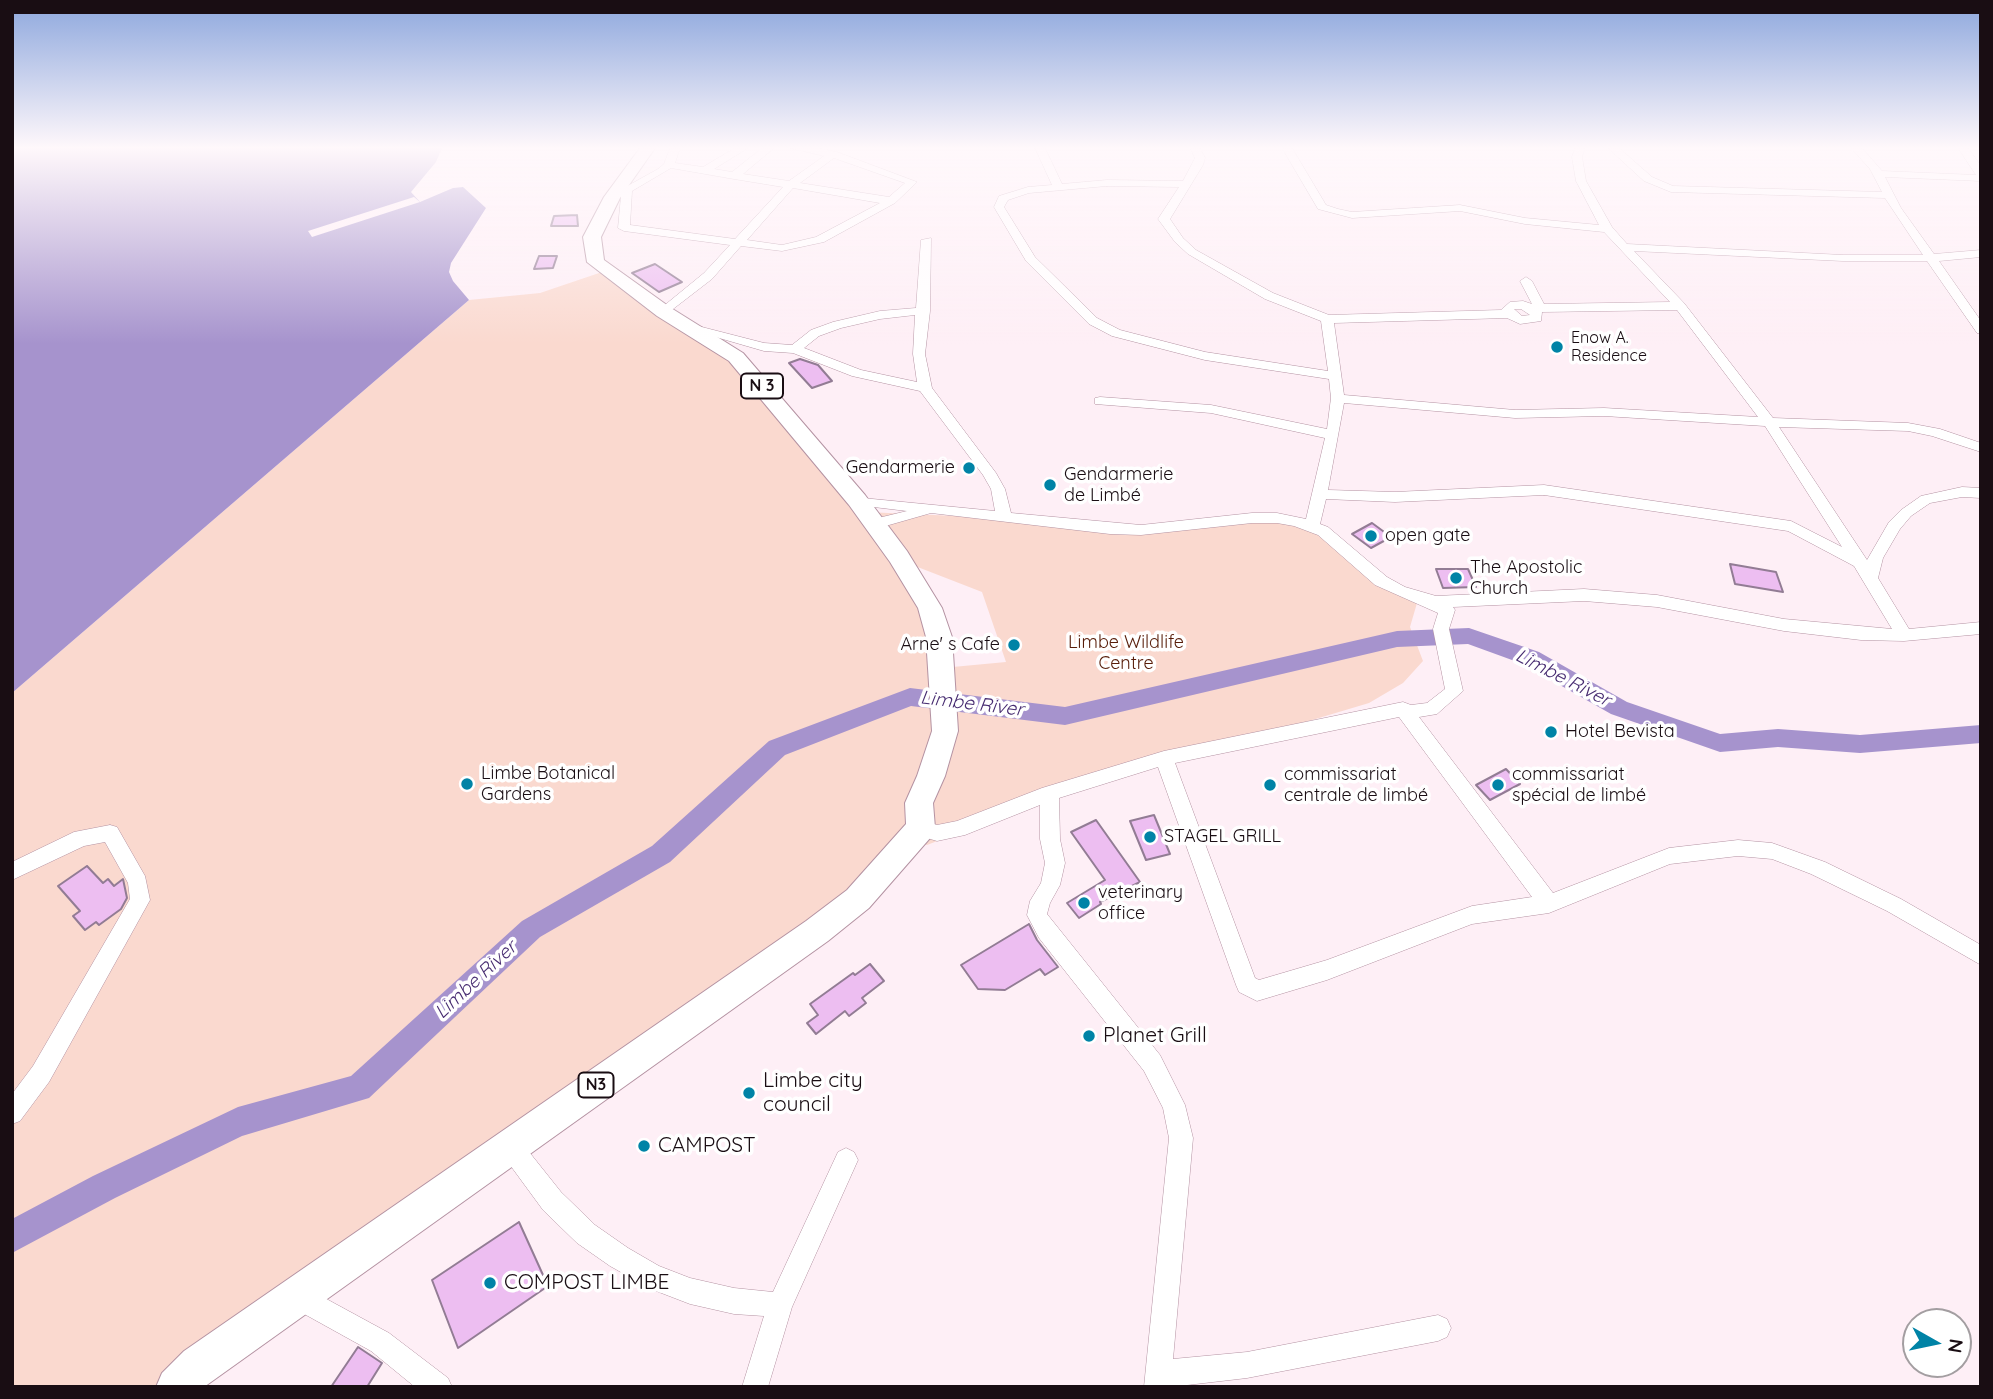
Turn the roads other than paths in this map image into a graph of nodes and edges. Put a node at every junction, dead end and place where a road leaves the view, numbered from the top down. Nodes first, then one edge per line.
1 (607, 213) edge
2 (622, 213) edge
3 (766, 213) edge
4 (869, 213) edge
5 (1003, 213) edge
6 (1167, 213) edge
7 (1342, 213) edge
8 (1378, 213) edge
9 (1488, 213) edge
10 (1598, 213) edge
11 (1901, 213) edge
12 (1607, 229) junction
13 (927, 240) dead end
14 (741, 242) junction
15 (1625, 247) junction
16 (1981, 253) edge
17 (1932, 258) junction
18 (1527, 281) dead end
19 (1680, 306) junction
20 (1536, 308) junction
21 (924, 311) junction
22 (664, 313) junction
23 (1327, 319) junction
24 (694, 329) junction
25 (1981, 330) edge
26 (795, 349) junction
27 (1335, 376) junction
28 (925, 388) junction
29 (1338, 398) junction
30 (1100, 401) dead end
31 (1769, 422) junction
32 (1333, 435) junction
33 (1981, 449) edge
34 (1981, 493) edge
35 (1318, 494) junction
36 (857, 500) junction
37 (938, 507) junction
38 (1004, 517) junction
39 (875, 524) junction
40 (1312, 527) junction
41 (1858, 562) junction
42 (1870, 578) junction
43 (1421, 599) junction
44 (1981, 628) edge
45 (1904, 635) junction
46 (1403, 709) junction
47 (1164, 758) junction
48 (1049, 793) junction
49 (921, 828) junction
50 (12, 872) edge
51 (1549, 904) junction
52 (1981, 956) edge
53 (12, 1113) edge
54 (510, 1146) junction
55 (846, 1160) dead end
56 (297, 1296) junction
57 (780, 1305) junction
58 (1438, 1328) dead end
59 (1158, 1380) edge
60 (176, 1387) edge
61 (439, 1387) edge
62 (755, 1387) edge

1 - 22 highway, N 3
2 - 14 street
3 - 14 street
4 - 14 street
5 - 27 street
6 - 23 street
7 - 8 street
9 - 12 street
10 - 12 street
11 - 17 street
12 - 15 street
13 - 21 street
14 - 22 street
15 - 17 street
15 - 19 street
16 - 17 street
17 - 25 street
18 - 20 street
19 - 20 street
19 - 31 street
20 - 23 street
21 - 26 street
21 - 28 street
22 - 24 highway, N 3
23 - 27 street
24 - 26 street
24 - 36 highway, N 3
26 - 28 street
27 - 29 street
28 - 38 street
29 - 31 street
29 - 32 street
30 - 32 street
31 - 33 street
31 - 41 street
32 - 35 street
34 - 42 street
35 - 40 street
35 - 41 street
36 - 37 street
36 - 39 highway, N 3
37 - 38 street
37 - 39 street
38 - 40 street
39 - 49 highway, N 3
40 - 43 street
41 - 42 street
42 - 45 street
43 - 45 street
43 - 46 street
44 - 45 street
46 - 47 street
46 - 51 street
47 - 48 street
47 - 51 street
48 - 49 street
48 - 59 street
49 - 54 highway, N3
50 - 53 street
51 - 52 street
54 - 56 highway, N3
54 - 57 street
55 - 57 street
56 - 60 highway, N3
56 - 61 street
57 - 62 street
58 - 59 street

